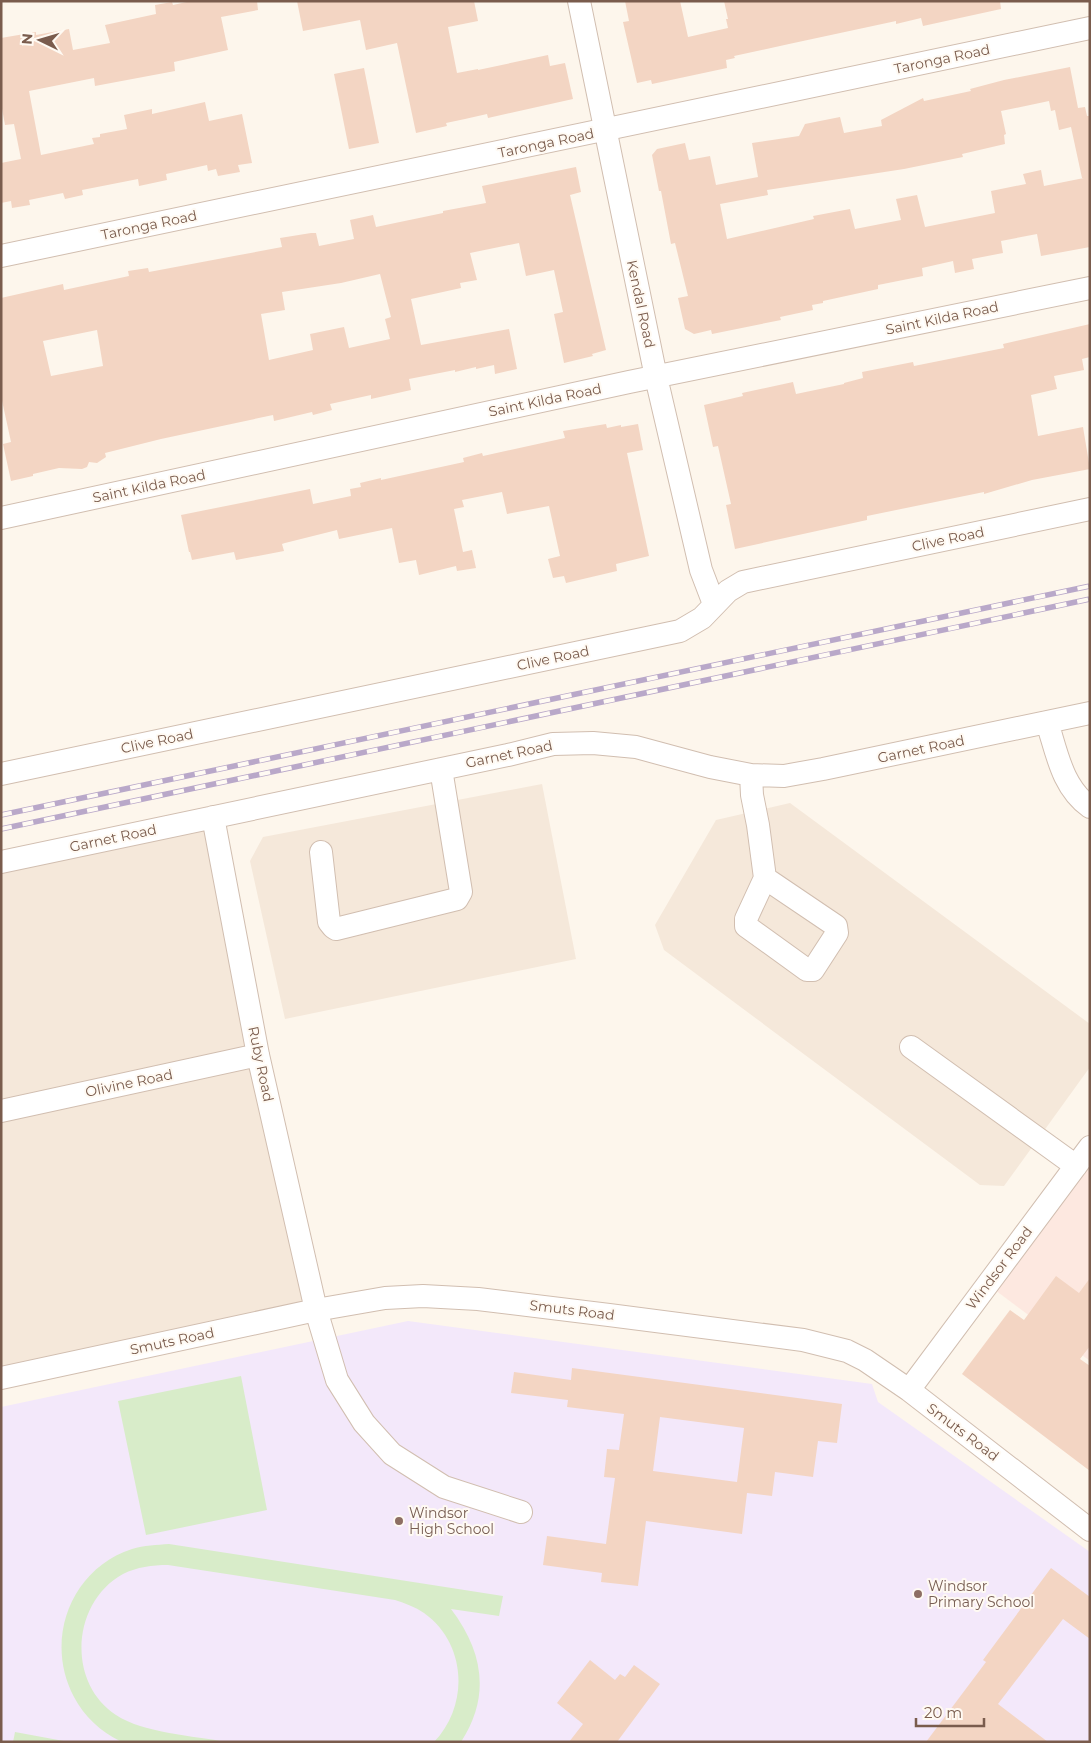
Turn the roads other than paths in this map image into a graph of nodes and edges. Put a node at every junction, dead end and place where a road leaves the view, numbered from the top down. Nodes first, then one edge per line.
1 (579, 1) edge
2 (1090, 28) edge
3 (606, 130) junction
4 (1, 256) edge
5 (1090, 288) edge
6 (656, 377) junction
7 (1090, 509) edge
8 (1, 518) edge
9 (714, 604) junction
10 (1090, 713) edge
11 (1047, 722) junction
12 (441, 769) junction
13 (1, 774) edge
14 (751, 775) junction
15 (1090, 808) edge
16 (213, 817) junction
17 (320, 852) dead end
18 (1, 862) edge
19 (765, 878) dead end
20 (911, 1047) dead end
21 (258, 1055) junction
22 (1, 1111) edge
23 (1090, 1147) edge
24 (1076, 1166) junction
25 (316, 1310) junction
26 (1, 1378) edge
27 (909, 1390) junction
28 (521, 1512) dead end
29 (1088, 1524) edge

1 - 3 street, Kendal Road
2 - 3 street, Taronga Road
3 - 4 street, Taronga Road
3 - 6 street, Kendal Road
5 - 6 street, Saint Kilda Road
6 - 8 street, Saint Kilda Road
6 - 9 street, Kendal Road
7 - 9 street, Clive Road
9 - 13 street, Clive Road
10 - 11 street, Garnet Road
11 - 14 street, Garnet Road
11 - 15 street
12 - 14 street, Garnet Road
12 - 16 street, Garnet Road
12 - 17 street
14 - 19 street
16 - 18 street, Garnet Road
16 - 21 street, Ruby Road
20 - 24 street
21 - 22 street, Olivine Road
21 - 25 street, Ruby Road
23 - 24 street, Windsor Road
24 - 27 street, Windsor Road
25 - 26 street, Smuts Road
25 - 27 street, Smuts Road
25 - 28 street, Ruby Road
27 - 29 street, Smuts Road

